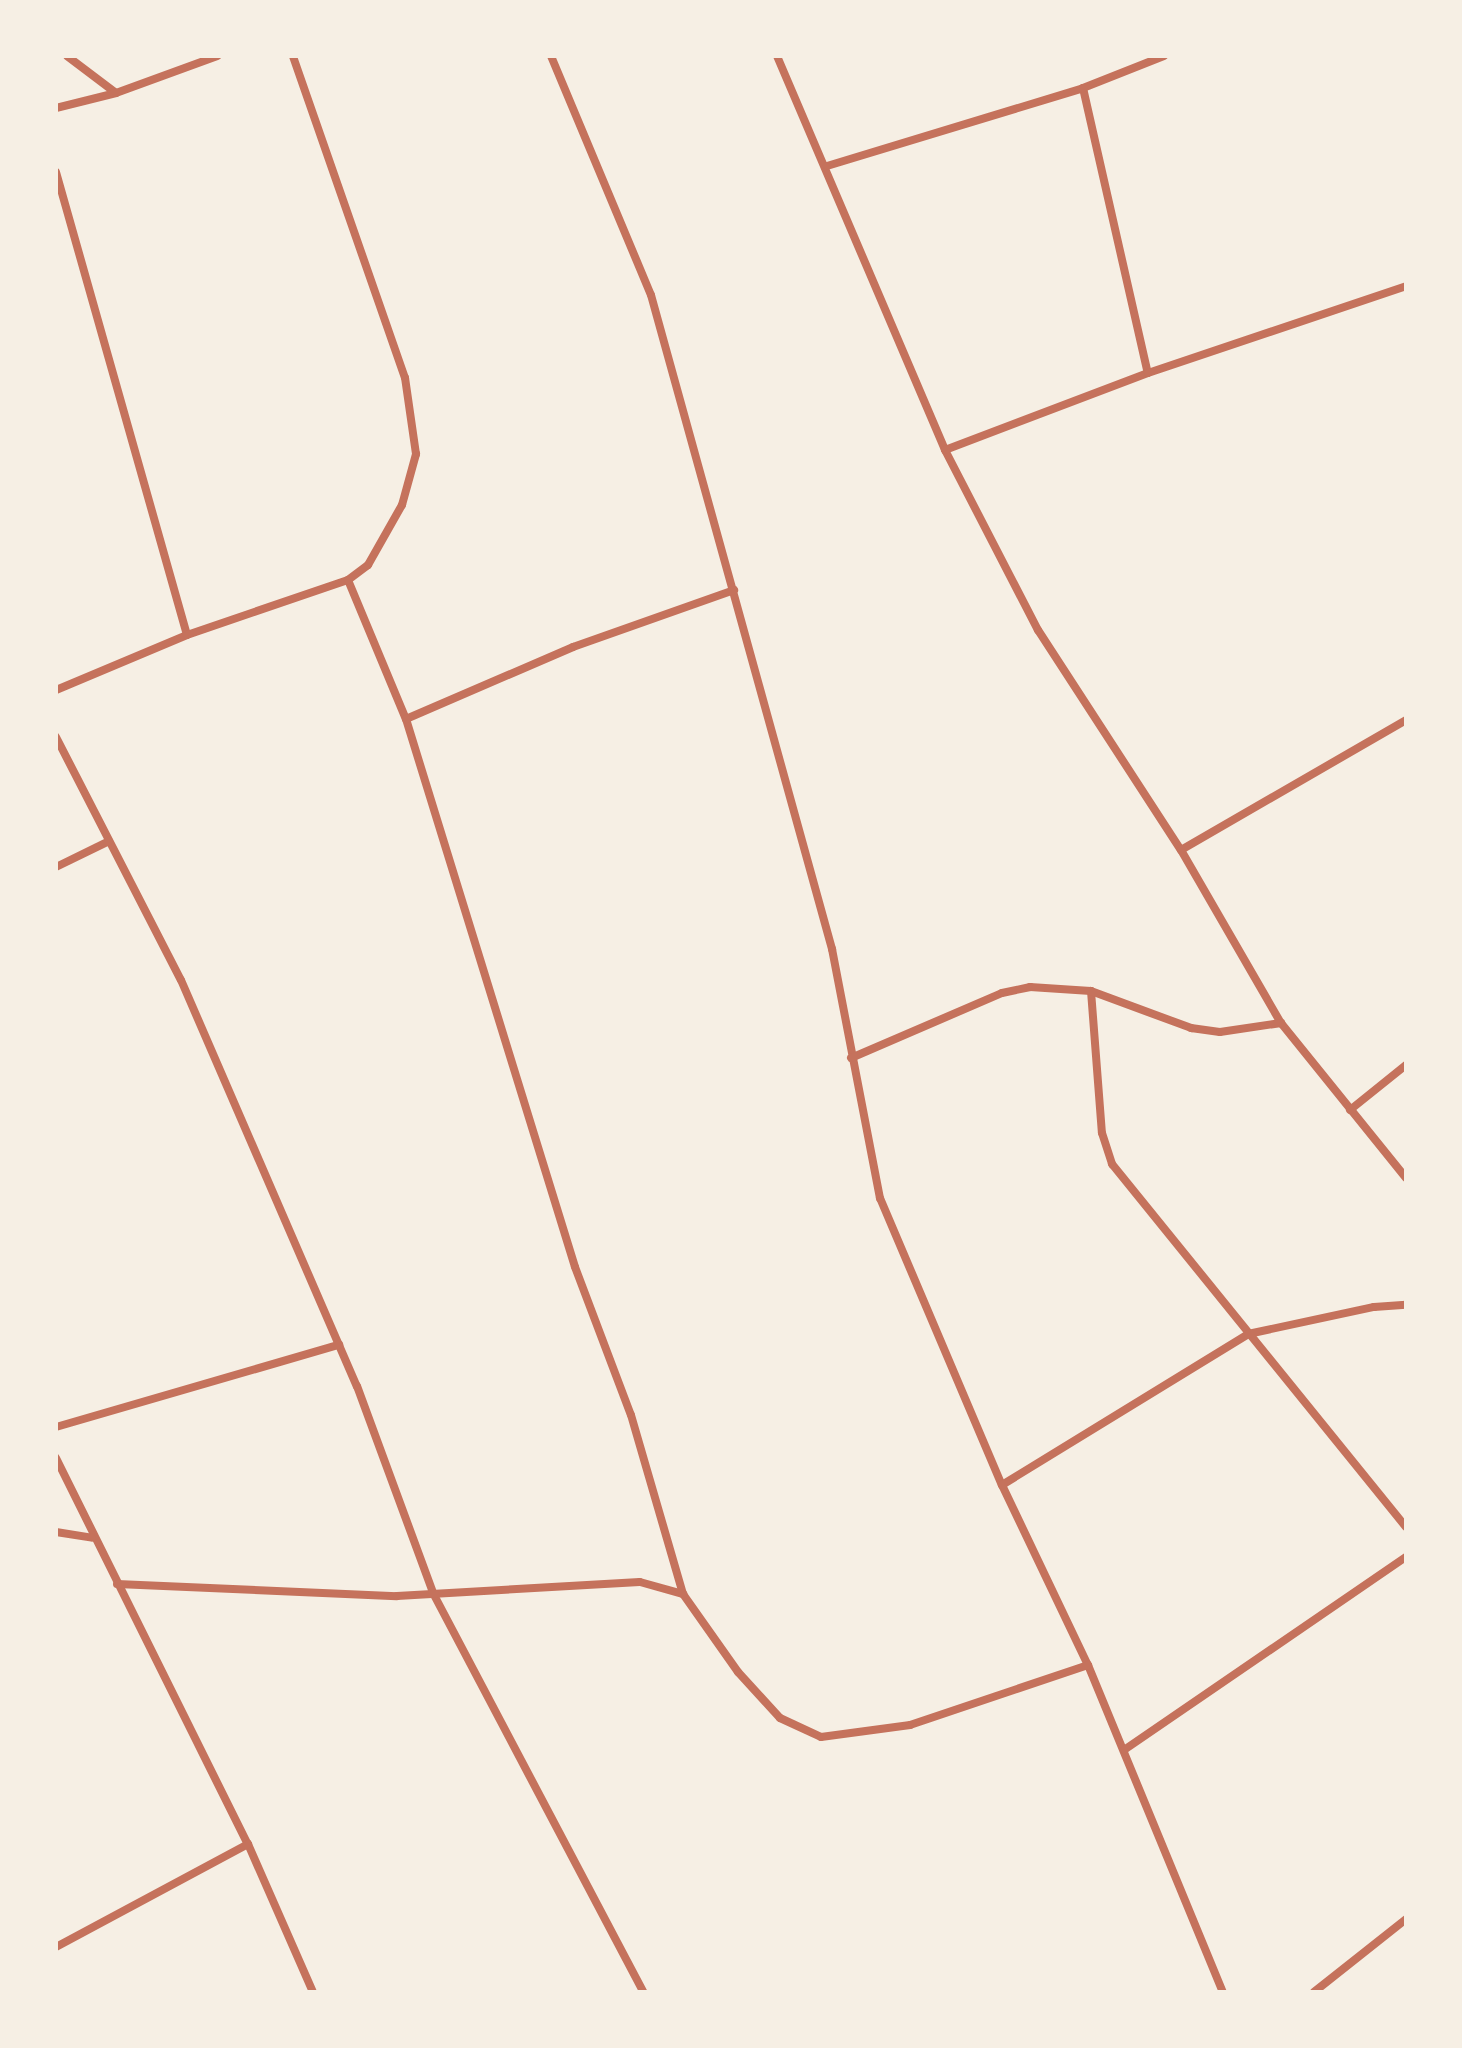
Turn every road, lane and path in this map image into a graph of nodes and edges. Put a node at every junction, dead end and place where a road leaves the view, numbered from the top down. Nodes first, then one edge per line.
1 (67, 56) edge
2 (217, 56) edge
3 (293, 56) edge
4 (551, 56) edge
5 (777, 56) edge
6 (1164, 56) edge
7 (1083, 88) junction
8 (116, 93) junction
9 (56, 108) edge
10 (827, 166) junction
11 (56, 172) edge
12 (1406, 286) edge
13 (1148, 373) junction
14 (945, 450) junction
15 (348, 580) junction
16 (734, 590) junction
17 (187, 635) junction
18 (56, 690) edge
19 (406, 719) junction
20 (1406, 720) edge
21 (56, 737) edge
22 (109, 841) junction
23 (1181, 850) junction
24 (56, 867) edge
25 (1091, 991) junction
26 (1281, 1023) junction
27 (851, 1058) junction
28 (1406, 1065) edge
29 (1350, 1110) junction
30 (1406, 1178) edge
31 (1406, 1305) edge
32 (1248, 1334) junction
33 (339, 1345) junction
34 (56, 1427) edge
35 (56, 1458) edge
36 (1002, 1485) junction
37 (1406, 1527) edge
38 (56, 1532) edge
39 (92, 1538) junction
40 (1406, 1557) edge
41 (117, 1584) junction
42 (433, 1593) junction
43 (683, 1594) junction
44 (1088, 1665) junction
45 (1124, 1750) junction
46 (248, 1844) junction
47 (1406, 1919) edge
48 (56, 1947) edge
49 (313, 1992) edge
50 (643, 1992) edge
51 (1223, 1992) edge
52 (1314, 1992) edge

1 - 8 street
2 - 8 street
3 - 15 street
4 - 16 street
5 - 10 street
6 - 7 street
7 - 10 street
7 - 13 street
8 - 9 street
10 - 14 street
11 - 17 street
12 - 13 street
13 - 14 street
14 - 23 street
15 - 17 street
15 - 19 street
16 - 19 street
16 - 27 street
17 - 18 street
19 - 43 street
20 - 23 street
21 - 22 street
22 - 24 street
22 - 33 street
23 - 26 street
25 - 26 street
25 - 27 street
25 - 32 street
26 - 29 street
27 - 36 street
28 - 29 street
29 - 30 street
31 - 32 street
32 - 36 street
32 - 37 street
33 - 34 street
33 - 42 street
35 - 39 street
36 - 44 street
38 - 39 street
39 - 41 street
40 - 45 street
41 - 42 street
41 - 46 street
42 - 43 street
42 - 50 street
43 - 44 street
44 - 45 street
45 - 51 street
46 - 48 street
46 - 49 street
47 - 52 street

